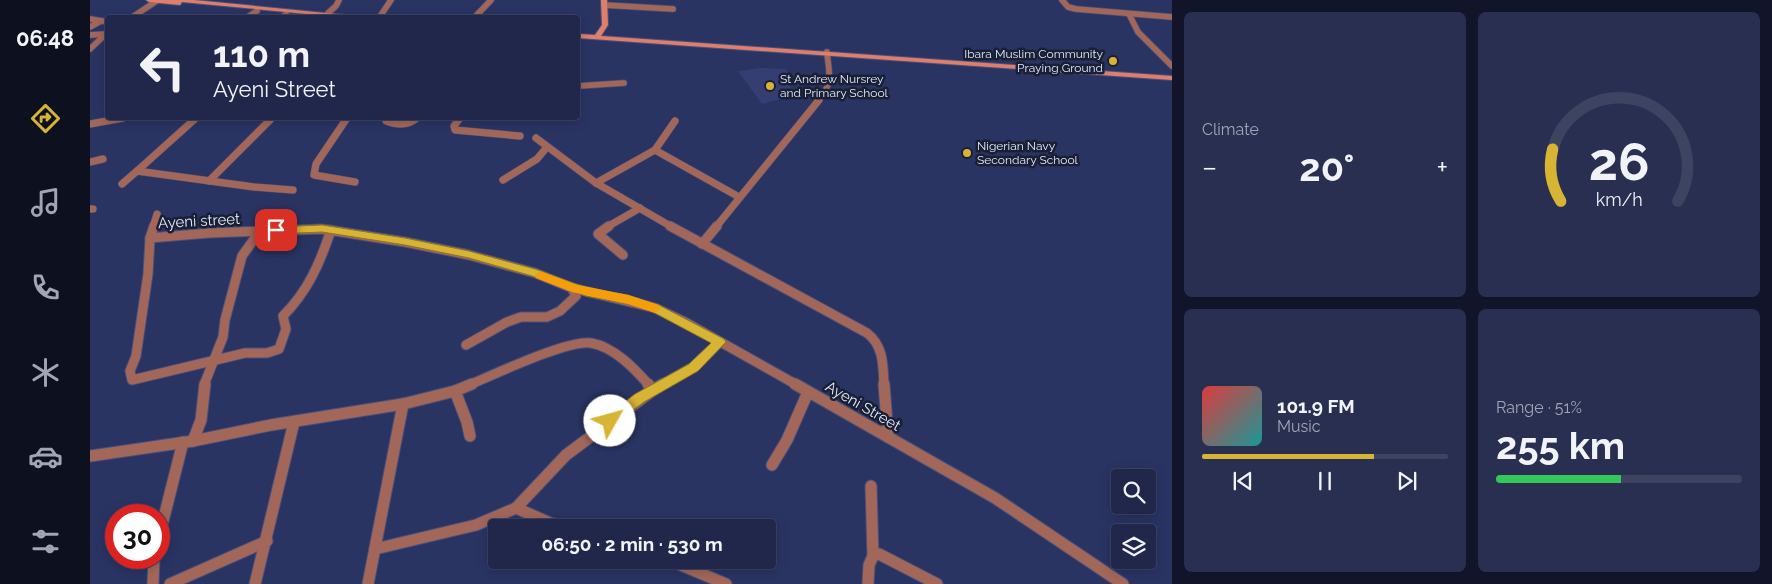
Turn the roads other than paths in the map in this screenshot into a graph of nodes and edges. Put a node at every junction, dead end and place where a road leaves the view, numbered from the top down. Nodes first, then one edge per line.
1 (149, 0) edge
2 (158, 0) edge
3 (175, 0) edge
4 (339, 0) edge
5 (390, 0) edge
6 (491, 0) edge
7 (1062, 0) edge
8 (224, 2) edge
9 (604, 3) edge
10 (673, 9) dead end
11 (257, 11) junction
12 (328, 13) junction
13 (1129, 14) junction
14 (135, 15) edge
15 (251, 15) edge
16 (279, 15) edge
17 (346, 15) edge
18 (381, 15) edge
19 (477, 15) edge
20 (1172, 17) edge
21 (90, 19) edge
22 (104, 21) edge
23 (90, 27) edge
24 (105, 33) edge
25 (105, 34) edge
26 (90, 35) edge
27 (580, 35) edge
28 (580, 35) edge
29 (598, 35) junction
30 (105, 43) edge
31 (92, 46) edge
32 (735, 46) junction
33 (828, 52) junction
34 (1172, 66) edge
35 (1172, 73) edge
36 (1172, 78) edge
37 (624, 83) dead end
38 (580, 86) edge
39 (112, 120) edge
40 (194, 120) edge
41 (270, 120) edge
42 (346, 120) edge
43 (386, 120) edge
44 (415, 120) edge
45 (458, 120) edge
46 (675, 121) dead end
47 (90, 124) edge
48 (520, 136) dead end
49 (536, 138) dead end
50 (547, 147) junction
51 (655, 150) junction
52 (103, 159) dead end
53 (90, 162) edge
54 (137, 171) junction
55 (503, 180) dead end
56 (209, 181) junction
57 (355, 182) dead end
58 (596, 183) junction
59 (122, 184) dead end
60 (292, 190) dead end
61 (739, 197) junction
62 (640, 208) junction
63 (157, 214) dead end
64 (331, 230) junction
65 (260, 231) junction
66 (150, 238) junction
67 (702, 244) junction
68 (623, 255) dead end
69 (572, 288) junction
70 (720, 342) junction
71 (466, 345) dead end
72 (213, 360) junction
73 (653, 390) junction
74 (455, 391) junction
75 (808, 392) junction
76 (403, 404) junction
77 (294, 422) junction
78 (470, 436) dead end
79 (888, 437) junction
80 (188, 441) junction
81 (90, 456) edge
82 (772, 465) dead end
83 (871, 486) dead end
84 (169, 504) edge
85 (516, 508) junction
86 (539, 519) edge
87 (267, 541) junction
88 (375, 549) junction
89 (872, 556) junction
90 (154, 569) edge
91 (690, 569) edge
92 (153, 584) edge
93 (170, 584) edge
94 (254, 584) edge
95 (368, 584) edge
96 (726, 584) edge
97 (868, 584) edge
98 (938, 584) edge
99 (1123, 584) edge

1 - 2 main road
2 - 11 main road
2 - 14 street
3 - 8 main road
4 - 12 street
5 - 18 street
6 - 19 street
7 - 13 street
8 - 12 main road
9 - 10 street
9 - 29 main road
11 - 15 street
11 - 16 main road
12 - 17 main road
13 - 20 street
13 - 34 street
21 - 22 street
22 - 23 street
24 - 26 street
25 - 31 street
27 - 29 main road
28 - 32 main road
29 - 32 main road
30 - 31 street
32 - 33 main road
32 - 35 main road
33 - 36 main road
33 - 61 street
37 - 38 street
39 - 47 street
40 - 54 street
41 - 56 street
42 - 57 street
43 - 44 street
45 - 48 street
46 - 51 street
49 - 50 street
50 - 55 street
50 - 58 street
51 - 58 street
51 - 61 street
52 - 53 street
54 - 56 street
54 - 59 street
56 - 60 street
58 - 62 street
61 - 67 street
62 - 67 street
62 - 68 street
63 - 66 street
64 - 65 street, Ayeni street
64 - 69 street, Ayeni street
64 - 72 street
65 - 66 street, Ayeni street
65 - 72 street
66 - 72 street
67 - 79 street
69 - 70 street, Ayeni Street
69 - 71 street
70 - 73 street
70 - 75 street, Ayeni Street
72 - 80 street
73 - 74 street
73 - 85 street
74 - 76 street
74 - 78 street
75 - 79 street, Ayeni Street
75 - 82 street
76 - 77 street
76 - 88 street
77 - 80 street
77 - 87 street
79 - 99 street, Ayeni Street
80 - 81 street
80 - 84 street
83 - 89 street
85 - 86 street
85 - 88 street
87 - 93 street
87 - 94 street
88 - 95 street
89 - 97 street
89 - 98 street
90 - 92 street
91 - 96 street

